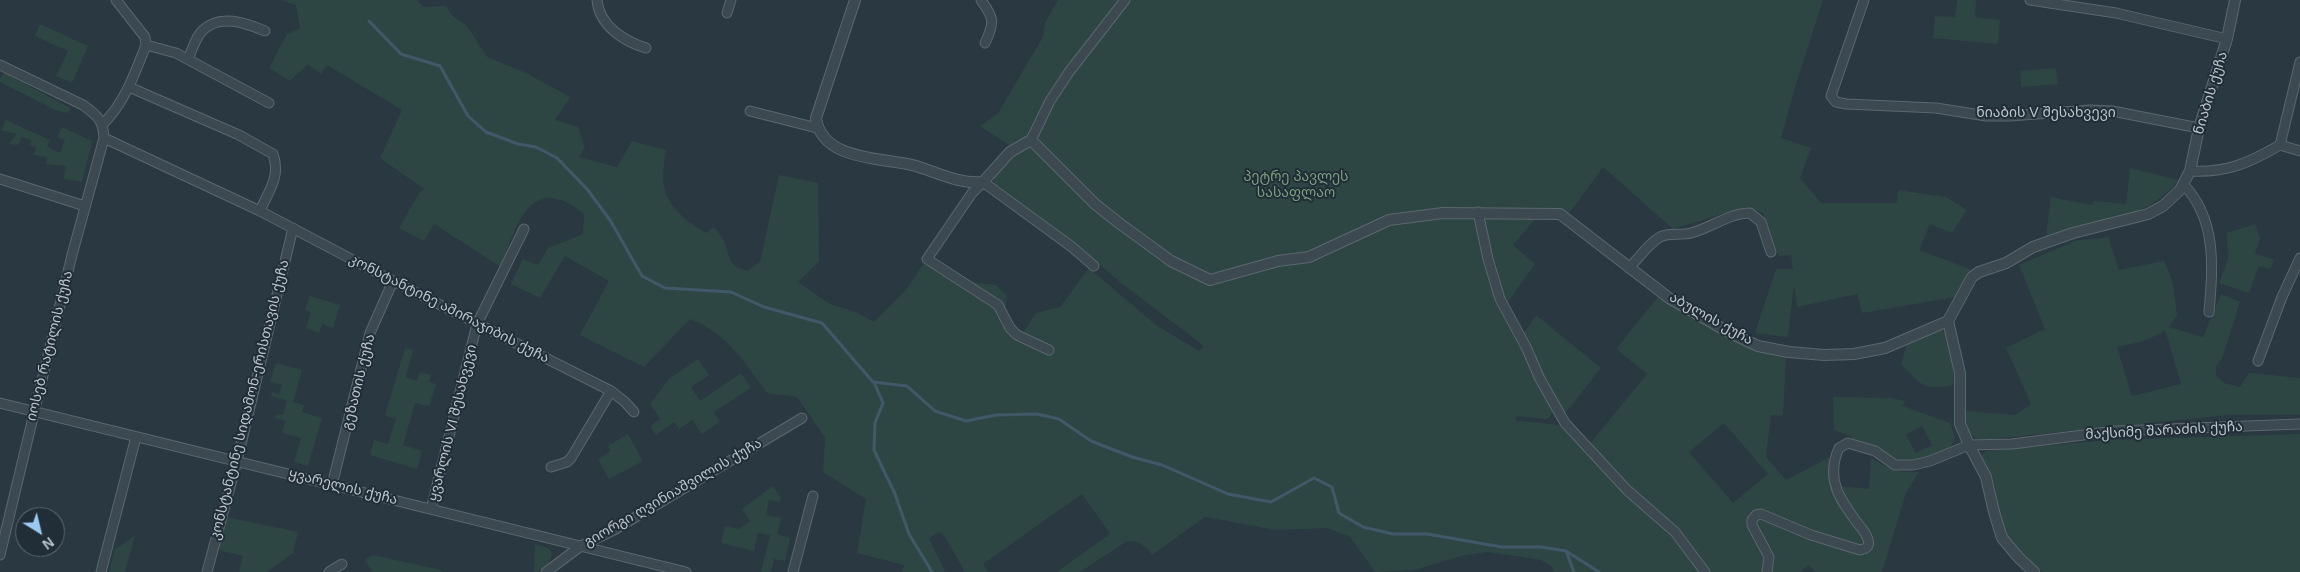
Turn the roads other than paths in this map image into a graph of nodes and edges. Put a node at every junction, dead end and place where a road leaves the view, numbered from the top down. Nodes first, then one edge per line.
1 (597, 0) edge
2 (731, 0) edge
3 (855, 0) edge
4 (981, 0) edge
5 (1125, 0) edge
6 (1864, 0) edge
7 (2030, 0) edge
8 (2235, 0) edge
9 (120, 1) edge
10 (727, 13) dead end
11 (265, 31) dead end
12 (2227, 39) junction
13 (985, 43) dead end
14 (146, 45) junction
15 (646, 48) dead end
16 (188, 59) junction
17 (2300, 62) edge
18 (0, 65) edge
19 (129, 87) junction
20 (268, 103) dead end
21 (750, 111) dead end
22 (103, 124) junction
23 (817, 128) junction
24 (2199, 128) junction
25 (104, 138) junction
26 (1031, 140) junction
27 (2280, 144) junction
28 (2300, 151) edge
29 (2190, 171) junction
30 (0, 179) edge
31 (983, 182) junction
32 (2183, 184) junction
33 (85, 206) junction
34 (260, 211) junction
35 (1478, 212) junction
36 (293, 228) junction
37 (524, 229) dead end
38 (1772, 252) dead end
39 (2300, 258) edge
40 (1094, 266) dead end
41 (1629, 268) junction
42 (393, 282) junction
43 (2209, 312) dead end
44 (1948, 321) junction
45 (477, 324) junction
46 (1049, 350) dead end
47 (2258, 361) dead end
48 (611, 391) junction
49 (0, 403) edge
50 (34, 411) junction
51 (634, 412) dead end
52 (802, 418) dead end
53 (2300, 424) edge
54 (136, 437) junction
55 (1969, 445) junction
56 (237, 461) junction
57 (551, 467) dead end
58 (332, 485) junction
59 (812, 496) dead end
60 (431, 509) junction
61 (580, 546) junction
62 (0, 555) edge
63 (342, 564) dead end
64 (101, 572) edge
65 (208, 572) edge
66 (329, 572) edge
67 (546, 572) edge
68 (686, 572) edge
69 (793, 572) edge
70 (1705, 572) edge
71 (1767, 572) edge
72 (2034, 572) edge

1 - 15 street
2 - 10 street
3 - 23 street
4 - 13 street
5 - 26 street
6 - 24 street, ნიაბის V შესახვევი
7 - 12 street
8 - 12 street, ნიაბის ქუჩა
9 - 14 street
11 - 16 street
12 - 24 street, ნიაბის ქუჩა
14 - 16 street
14 - 19 street
16 - 20 street
17 - 27 street
18 - 22 street
19 - 22 street
19 - 34 street
21 - 23 street
22 - 25 street
23 - 31 street
24 - 29 street, ნიაბის ქუჩა
25 - 33 street, იოსებ რატილის ქუჩა
25 - 34 street, კონსტანტინე ამირაჯიბის ქუჩა
26 - 31 street
26 - 35 street, აბულის ქუჩა
27 - 28 street
27 - 29 street
29 - 32 street, ნიაბის ქუჩა
30 - 33 street
31 - 40 street
31 - 46 street
32 - 43 street
32 - 44 street
33 - 50 street, იოსებ რატილის ქუჩა
34 - 36 street, კონსტანტინე ამირაჯიბის ქუჩა
35 - 41 street, აბულის ქუჩა
35 - 70 street
36 - 42 street, კონსტანტინე ამირაჯიბის ქუჩა
36 - 56 street, კონსტანტინე სიდამონ-ერისთავის ქუჩა
37 - 45 street, ყვარლის VI შესახვევი
38 - 41 street
39 - 47 street
41 - 44 street, აბულის ქუჩა
42 - 45 street, კონსტანტინე ამირაჯიბის ქუჩა
42 - 58 street, გეზათის ქუჩა
44 - 55 street
45 - 48 street, კონსტანტინე ამირაჯიბის ქუჩა
45 - 60 street, ყვარლის VI შესახვევი
48 - 51 street, კონსტანტინე ამირაჯიბის ქუჩა
48 - 57 street
49 - 50 street, ყვარელის ქუჩა
50 - 54 street, ყვარელის ქუჩა
50 - 62 street, იოსებ რატილის ქუჩა
52 - 61 street, გიორგი ღვინიაშვილის ქუჩა
53 - 55 street, მაქსიმე შარაძის ქუჩა
54 - 56 street, ყვარელის ქუჩა
54 - 64 street
55 - 71 street
55 - 72 street
56 - 58 street, ყვარელის ქუჩა
56 - 65 street, კონსტანტინე სიდამონ-ერისთავის ქუჩა
58 - 60 street, ყვარელის ქუჩა
59 - 69 street
60 - 61 street, ყვარელის ქუჩა
61 - 67 street, გიორგი ღვინიაშვილის ქუჩა
61 - 68 street, ყვარელის ქუჩა
63 - 66 street

